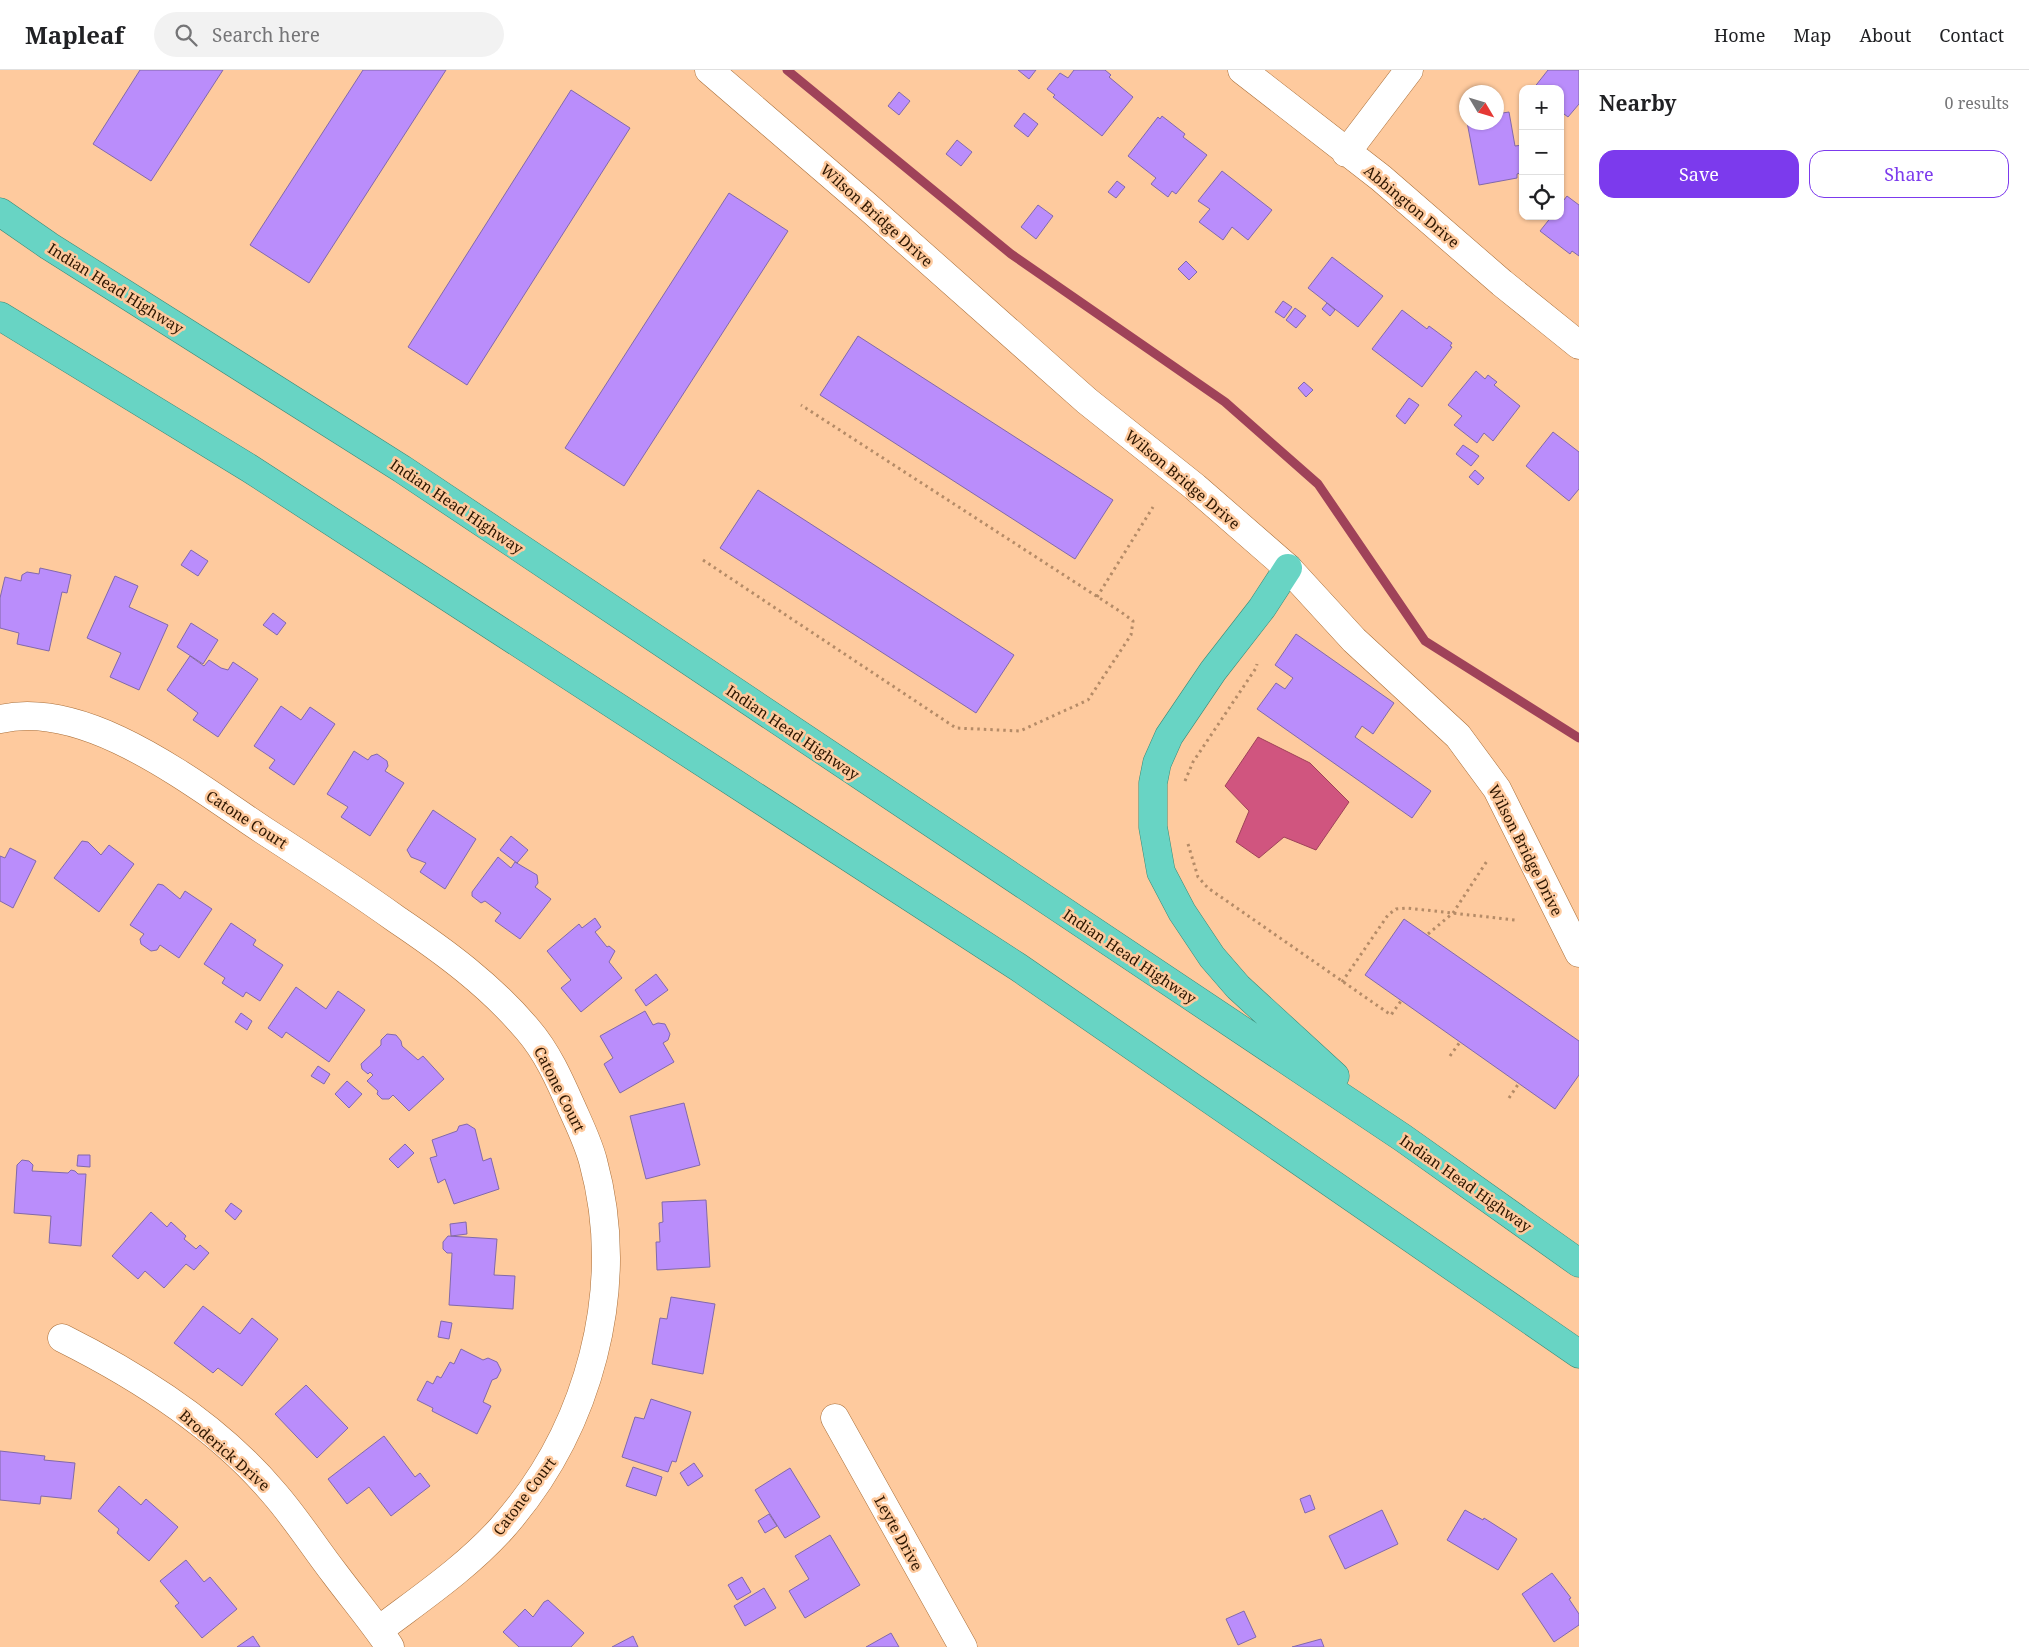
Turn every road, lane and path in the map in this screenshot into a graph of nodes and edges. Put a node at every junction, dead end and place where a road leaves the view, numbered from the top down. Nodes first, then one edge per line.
1 (710, 70) edge
2 (1242, 70) edge
3 (1409, 70) edge
4 (1346, 152) junction
5 (0, 212) edge
6 (0, 316) edge
7 (1579, 345) edge
8 (801, 405) dead end
9 (1154, 507) dead end
10 (703, 560) dead end
11 (1288, 568) junction
12 (1097, 597) junction
13 (1258, 661) dead end
14 (0, 719) edge
15 (1184, 790) dead end
16 (1187, 840) dead end
17 (1487, 861) dead end
18 (1453, 913) junction
19 (1515, 920) dead end
20 (1428, 934) dead end
21 (1579, 953) edge
22 (1342, 982) junction
23 (1401, 1001) dead end
24 (1460, 1042) dead end
25 (1450, 1056) dead end
26 (1519, 1084) dead end
27 (1509, 1098) dead end
28 (1403, 1138) junction
29 (1579, 1263) edge
30 (62, 1338) dead end
31 (1579, 1354) edge
32 (835, 1418) dead end
33 (384, 1639) edge
34 (963, 1647) edge

1 - 11 street, Wilson Bridge Drive
2 - 4 street, Abbington Drive
3 - 4 street
4 - 7 street, Abbington Drive
5 - 28 highway, Indian Head Highway
6 - 31 highway
8 - 12 path
9 - 12 path
10 - 12 path
11 - 21 street, Wilson Bridge Drive
11 - 28 highway
13 - 15 path
14 - 33 street, Catone Court
16 - 22 path
17 - 18 path
18 - 19 path
18 - 20 path
18 - 22 path
22 - 23 path
24 - 25 path
26 - 27 path
28 - 29 highway, Indian Head Highway
30 - 33 street, Broderick Drive
32 - 34 street, Leyte Drive

